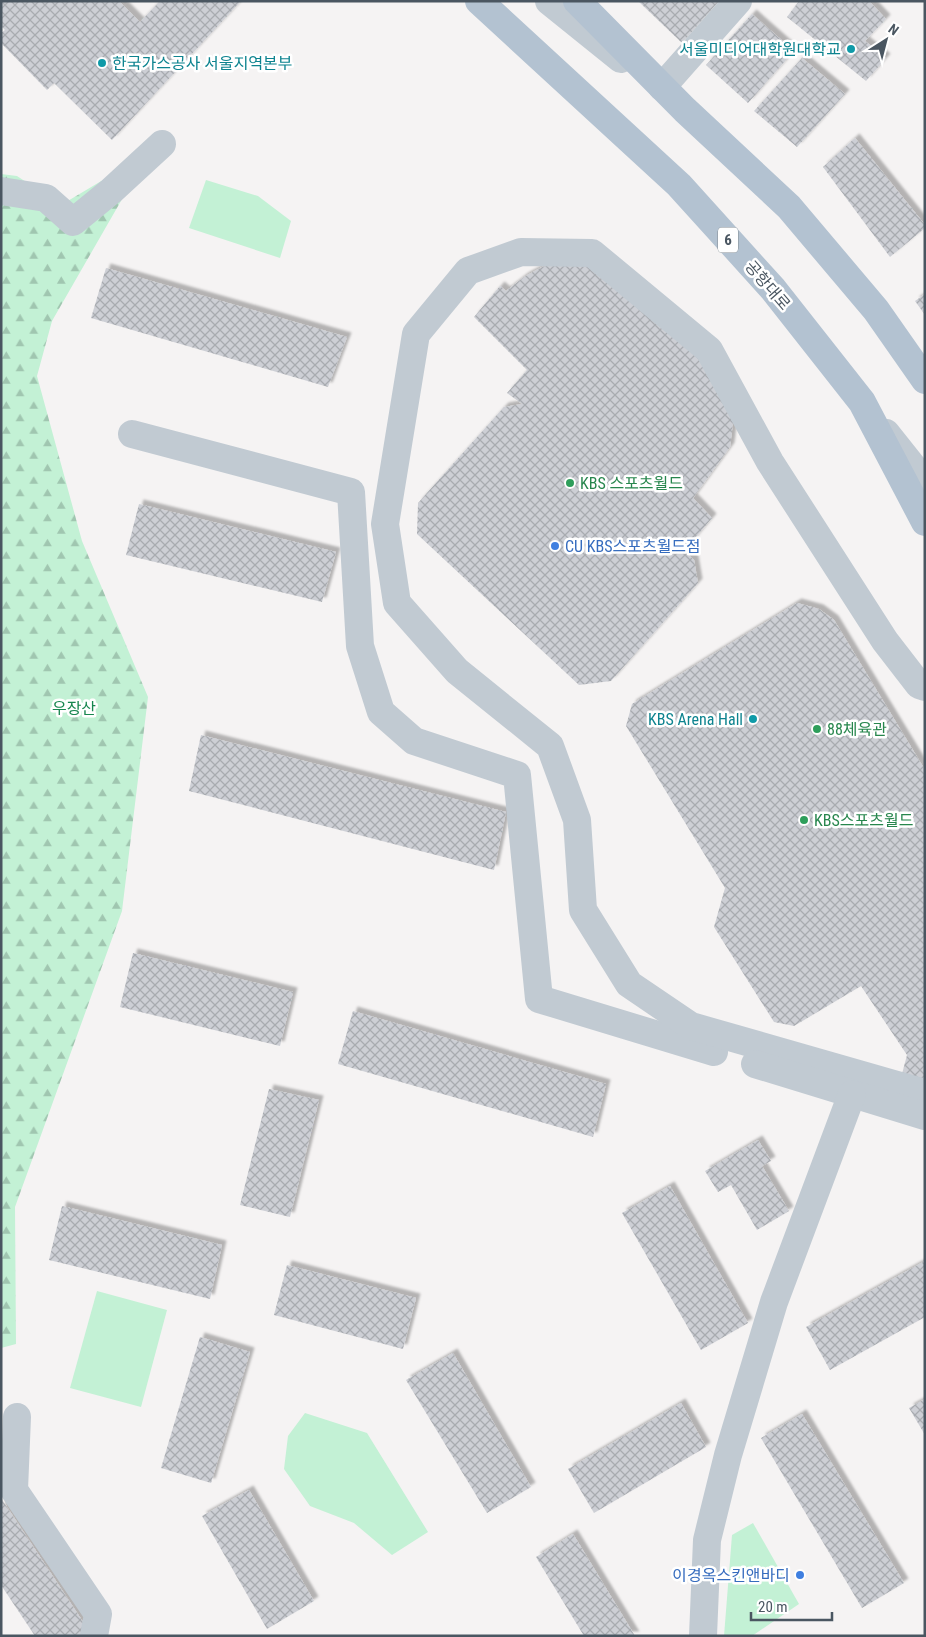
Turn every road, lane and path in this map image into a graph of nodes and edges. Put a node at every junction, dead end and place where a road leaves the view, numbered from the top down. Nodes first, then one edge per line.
1 (479, 1) edge
2 (549, 1) edge
3 (578, 1) edge
4 (738, 1) edge
5 (662, 87) junction
6 (685, 110) junction
7 (162, 144) dead end
8 (1, 191) edge
9 (925, 380) edge
10 (862, 402) junction
11 (132, 434) dead end
12 (925, 482) edge
13 (925, 522) edge
14 (925, 686) edge
15 (852, 1094) junction
16 (925, 1094) edge
17 (925, 1116) edge
18 (17, 1417) dead end
19 (94, 1636) edge
20 (703, 1636) edge

1 - 10 main road, 공항대로 / 6
2 - 6 street
3 - 5 main road
4 - 5 street
5 - 6 main road
6 - 9 main road
7 - 8 street
10 - 12 street
10 - 13 main road, 공항대로 / 6
11 - 15 street
14 - 16 street
15 - 17 street
15 - 20 street
18 - 19 street

